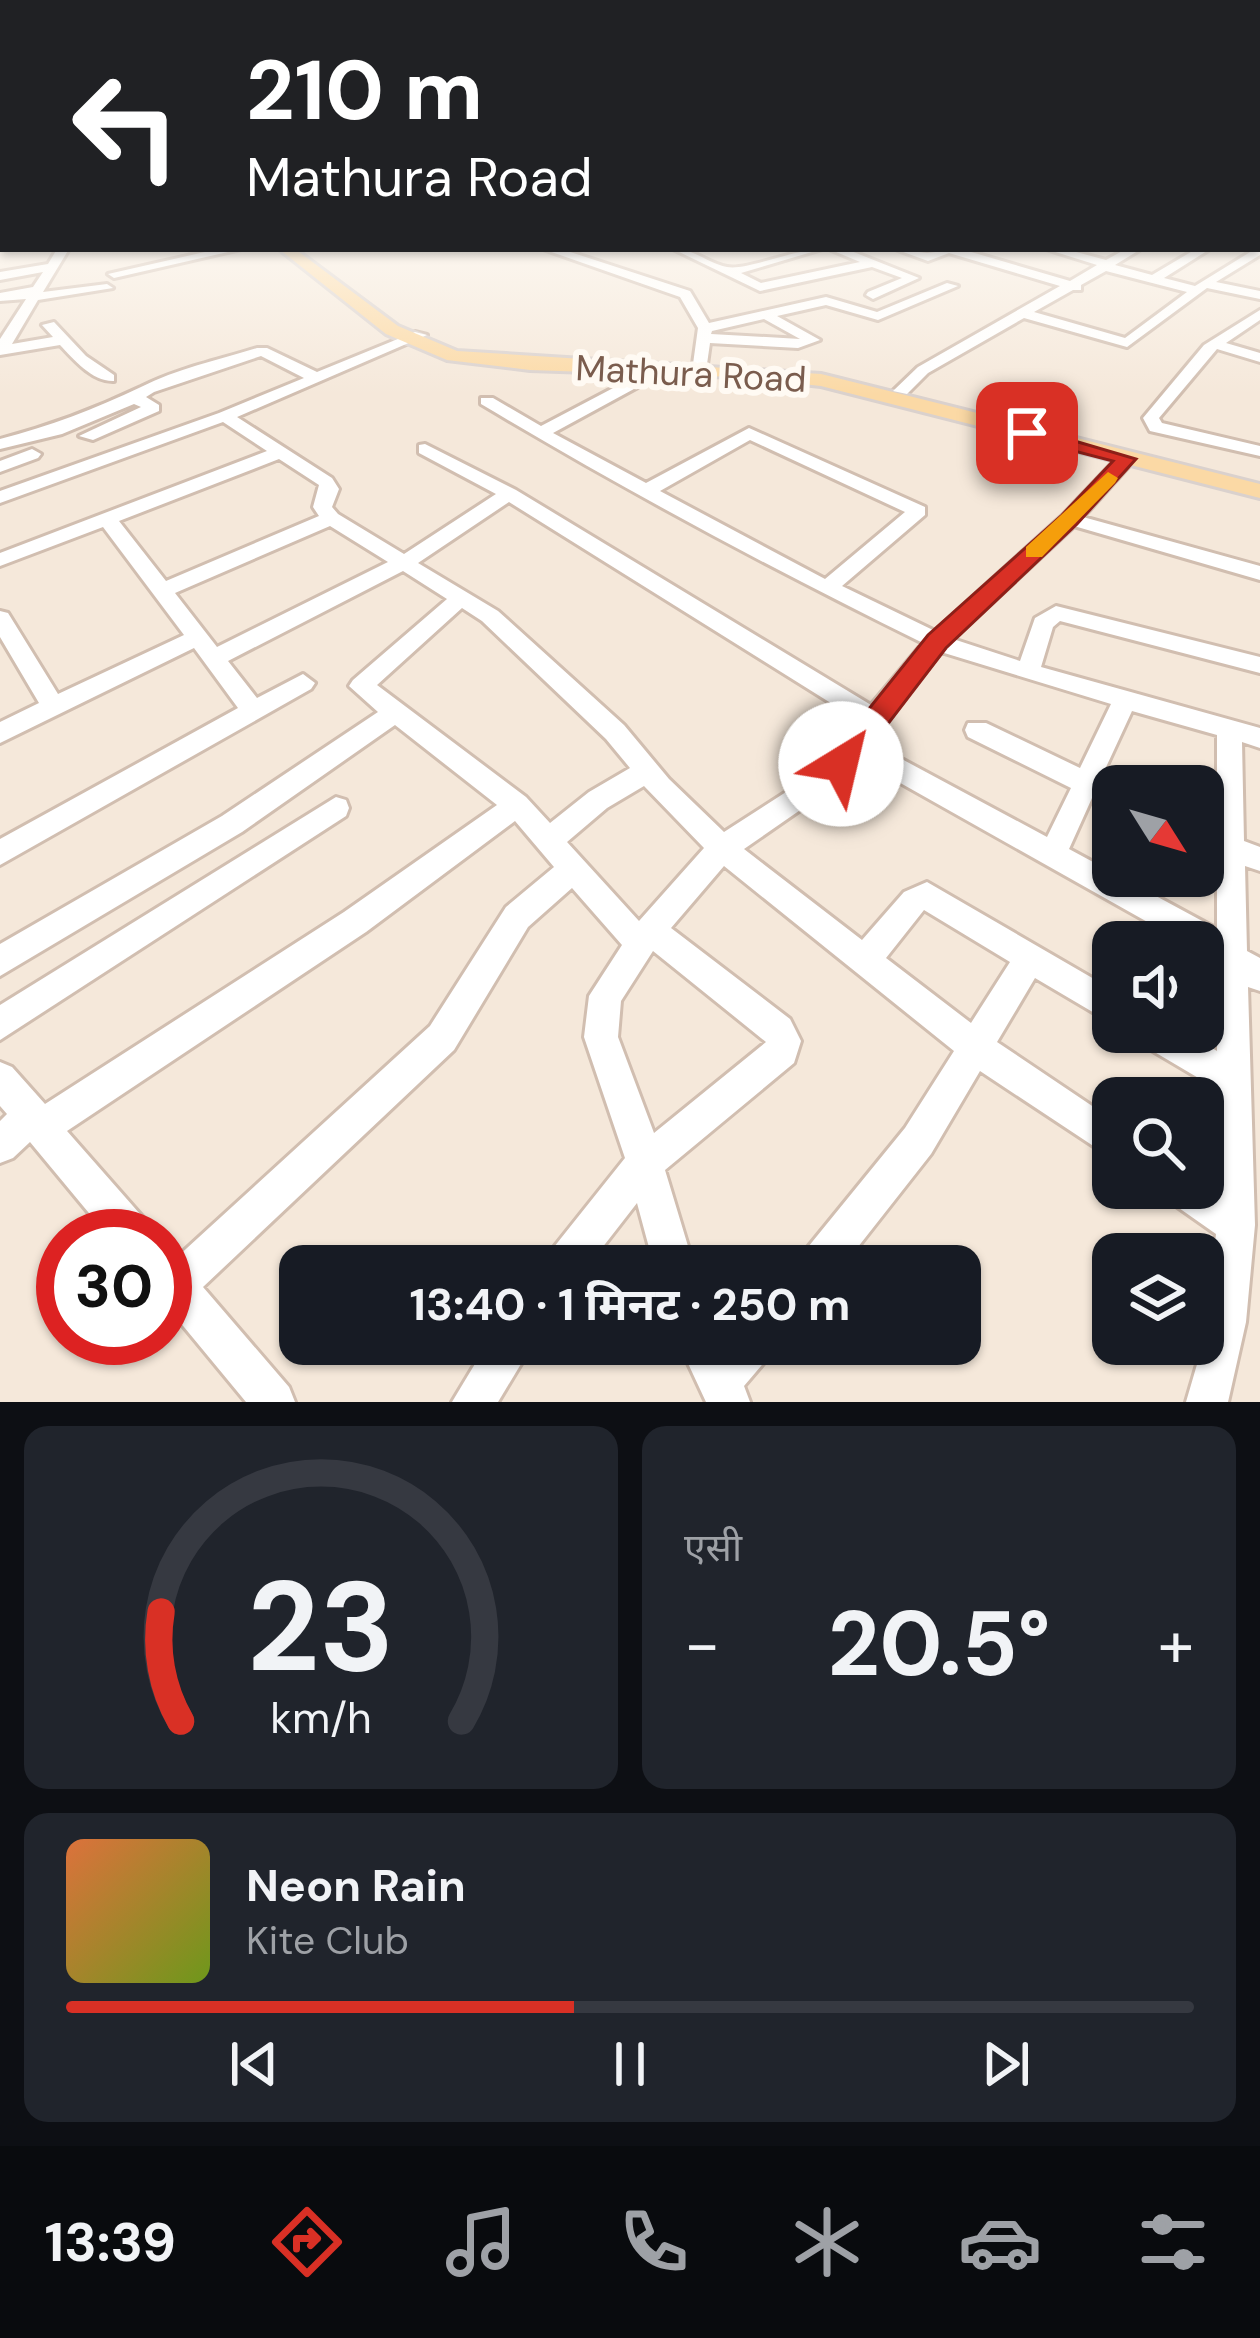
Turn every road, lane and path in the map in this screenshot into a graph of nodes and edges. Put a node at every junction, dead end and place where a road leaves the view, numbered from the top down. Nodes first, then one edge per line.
1 (51, 264) edge
2 (160, 264) edge
3 (308, 264) edge
4 (323, 264) edge
5 (596, 264) edge
6 (710, 264) edge
7 (757, 264) edge
8 (792, 264) edge
9 (868, 264) edge
10 (878, 264) edge
11 (1002, 264) edge
12 (1051, 264) edge
13 (1103, 264) edge
14 (1111, 264) edge
15 (1178, 264) edge
16 (1237, 264) edge
17 (1108, 266) junction
18 (49, 267) junction
19 (1066, 269) dead end
20 (727, 273) junction
21 (114, 274) dead end
22 (0, 276) edge
23 (815, 276) junction
24 (1154, 279) junction
25 (952, 286) dead end
26 (1076, 287) junction
27 (1201, 287) junction
28 (106, 288) dead end
29 (33, 294) junction
30 (1260, 295) edge
31 (873, 296) dead end
32 (0, 297) edge
33 (1025, 314) junction
34 (1260, 314) edge
35 (770, 317) junction
36 (49, 325) dead end
37 (705, 333) junction
38 (415, 338) junction
39 (63, 340) junction
40 (1214, 344) junction
41 (0, 351) edge
42 (1260, 358) edge
43 (700, 364) junction
44 (662, 368) junction
45 (109, 378) dead end
46 (318, 379) junction
47 (901, 392) junction
48 (134, 397) junction
49 (487, 401) dead end
50 (225, 416) junction
51 (542, 433) junction
52 (87, 436) dead end
53 (0, 444) edge
54 (425, 449) dead end
55 (1260, 451) edge
56 (281, 452) junction
57 (32, 454) dead end
58 (1126, 459) junction
59 (0, 467) edge
60 (1260, 478) edge
61 (646, 491) junction
62 (1260, 491) edge
63 (509, 494) junction
64 (0, 497) edge
65 (331, 518) junction
66 (107, 519) junction
67 (1070, 519) junction
68 (0, 560) edge
69 (404, 562) junction
70 (1260, 573) edge
71 (827, 588) junction
72 (161, 591) junction
73 (463, 596) junction
74 (0, 618) edge
75 (937, 641) junction
76 (206, 647) junction
77 (1260, 665) edge
78 (1028, 672) junction
79 (303, 683) dead end
80 (1126, 700) junction
81 (53, 708) junction
82 (254, 711) junction
83 (394, 713) junction
84 (874, 718) junction
85 (976, 730) dead end
86 (0, 733) edge
87 (1244, 734) edge
88 (856, 746) junction
89 (647, 771) junction
90 (1086, 784) junction
91 (1092, 787) edge
92 (517, 805) junction
93 (336, 808) dead end
94 (722, 848) junction
95 (1231, 850) edge
96 (0, 853) edge
97 (562, 853) junction
98 (1052, 856) junction
99 (645, 937) junction
100 (1232, 953) junction
101 (1030, 958) junction
102 (0, 961) edge
103 (863, 962) junction
104 (1260, 976) edge
105 (1092, 995) edge
106 (0, 1024) edge
107 (975, 1047) junction
108 (1189, 1053) edge
109 (0, 1078) edge
110 (1234, 1080) junction
111 (36, 1121) junction
112 (1092, 1127) edge
113 (0, 1145) edge
114 (643, 1165) junction
115 (1247, 1171) edge
116 (110, 1209) edge
117 (1213, 1209) edge
118 (1236, 1225) junction
119 (580, 1245) edge
120 (668, 1245) edge
121 (836, 1245) edge
122 (192, 1260) edge
123 (192, 1306) edge
124 (498, 1365) edge
125 (710, 1365) edge
126 (740, 1365) edge
127 (724, 1393) edge
128 (274, 1402) edge
129 (473, 1402) edge
130 (1207, 1402) edge

1 - 18 street
2 - 21 street
3 - 38 main road, Mathura Road
4 - 38 main road, Mathura Road
5 - 37 street
6 - 20 street
7 - 20 street
8 - 23 street
9 - 23 street
10 - 31 street
11 - 26 street
12 - 19 street
13 - 17 street
14 - 17 street
15 - 24 street
16 - 27 street
17 - 24 street
17 - 26 street
18 - 22 street
18 - 29 street
20 - 23 street
24 - 27 street
25 - 35 street
26 - 33 street
27 - 30 street
27 - 33 street
28 - 29 street
29 - 32 street
29 - 41 street
33 - 47 street
34 - 40 street
35 - 37 street
35 - 37 street
36 - 39 street
37 - 43 street
38 - 43 main road, Mathura Road
38 - 44 main road, Mathura Road
38 - 46 street
39 - 41 street
39 - 45 street
40 - 42 street
40 - 55 street
43 - 47 main road, Mathura Road
44 - 51 street
44 - 58 main road, Mathura Road
46 - 48 street
46 - 50 street
47 - 60 main road, Mathura Road
48 - 52 street
48 - 53 street
49 - 51 street
50 - 56 street
50 - 64 street
51 - 61 street
54 - 63 street
56 - 65 street
56 - 66 street
57 - 59 street
58 - 62 main road, Mathura Road
58 - 67 street
61 - 71 street
61 - 71 street
63 - 69 street
63 - 84 street
65 - 69 street
65 - 72 street
66 - 68 street
66 - 72 street
67 - 70 street
67 - 75 street
69 - 73 street
69 - 76 street
71 - 75 street
72 - 76 street
73 - 83 street
73 - 89 street
74 - 81 street
75 - 78 street
75 - 84 street
76 - 81 street
76 - 82 street
77 - 78 street
78 - 80 street
79 - 82 street
80 - 87 street
80 - 90 street
81 - 86 street
82 - 96 street
83 - 92 street
83 - 102 street
84 - 88 street
85 - 90 street
87 - 95 street
88 - 94 street
88 - 98 street
89 - 94 street
89 - 97 street
90 - 91 street
90 - 98 street
92 - 97 street
92 - 111 street
93 - 106 street
94 - 99 street
94 - 103 street
95 - 100 street
97 - 99 street
97 - 122 street
98 - 100 street
99 - 114 street
99 - 114 street
100 - 104 street
100 - 110 street
101 - 103 street
101 - 105 street
101 - 107 street
103 - 107 street
107 - 112 street
107 - 121 street
108 - 110 street
109 - 111 street
110 - 115 street
111 - 113 street
111 - 116 street
114 - 119 street
114 - 120 street
115 - 118 street
117 - 118 street
118 - 130 street
123 - 128 street
124 - 129 street
125 - 127 street
126 - 127 street

